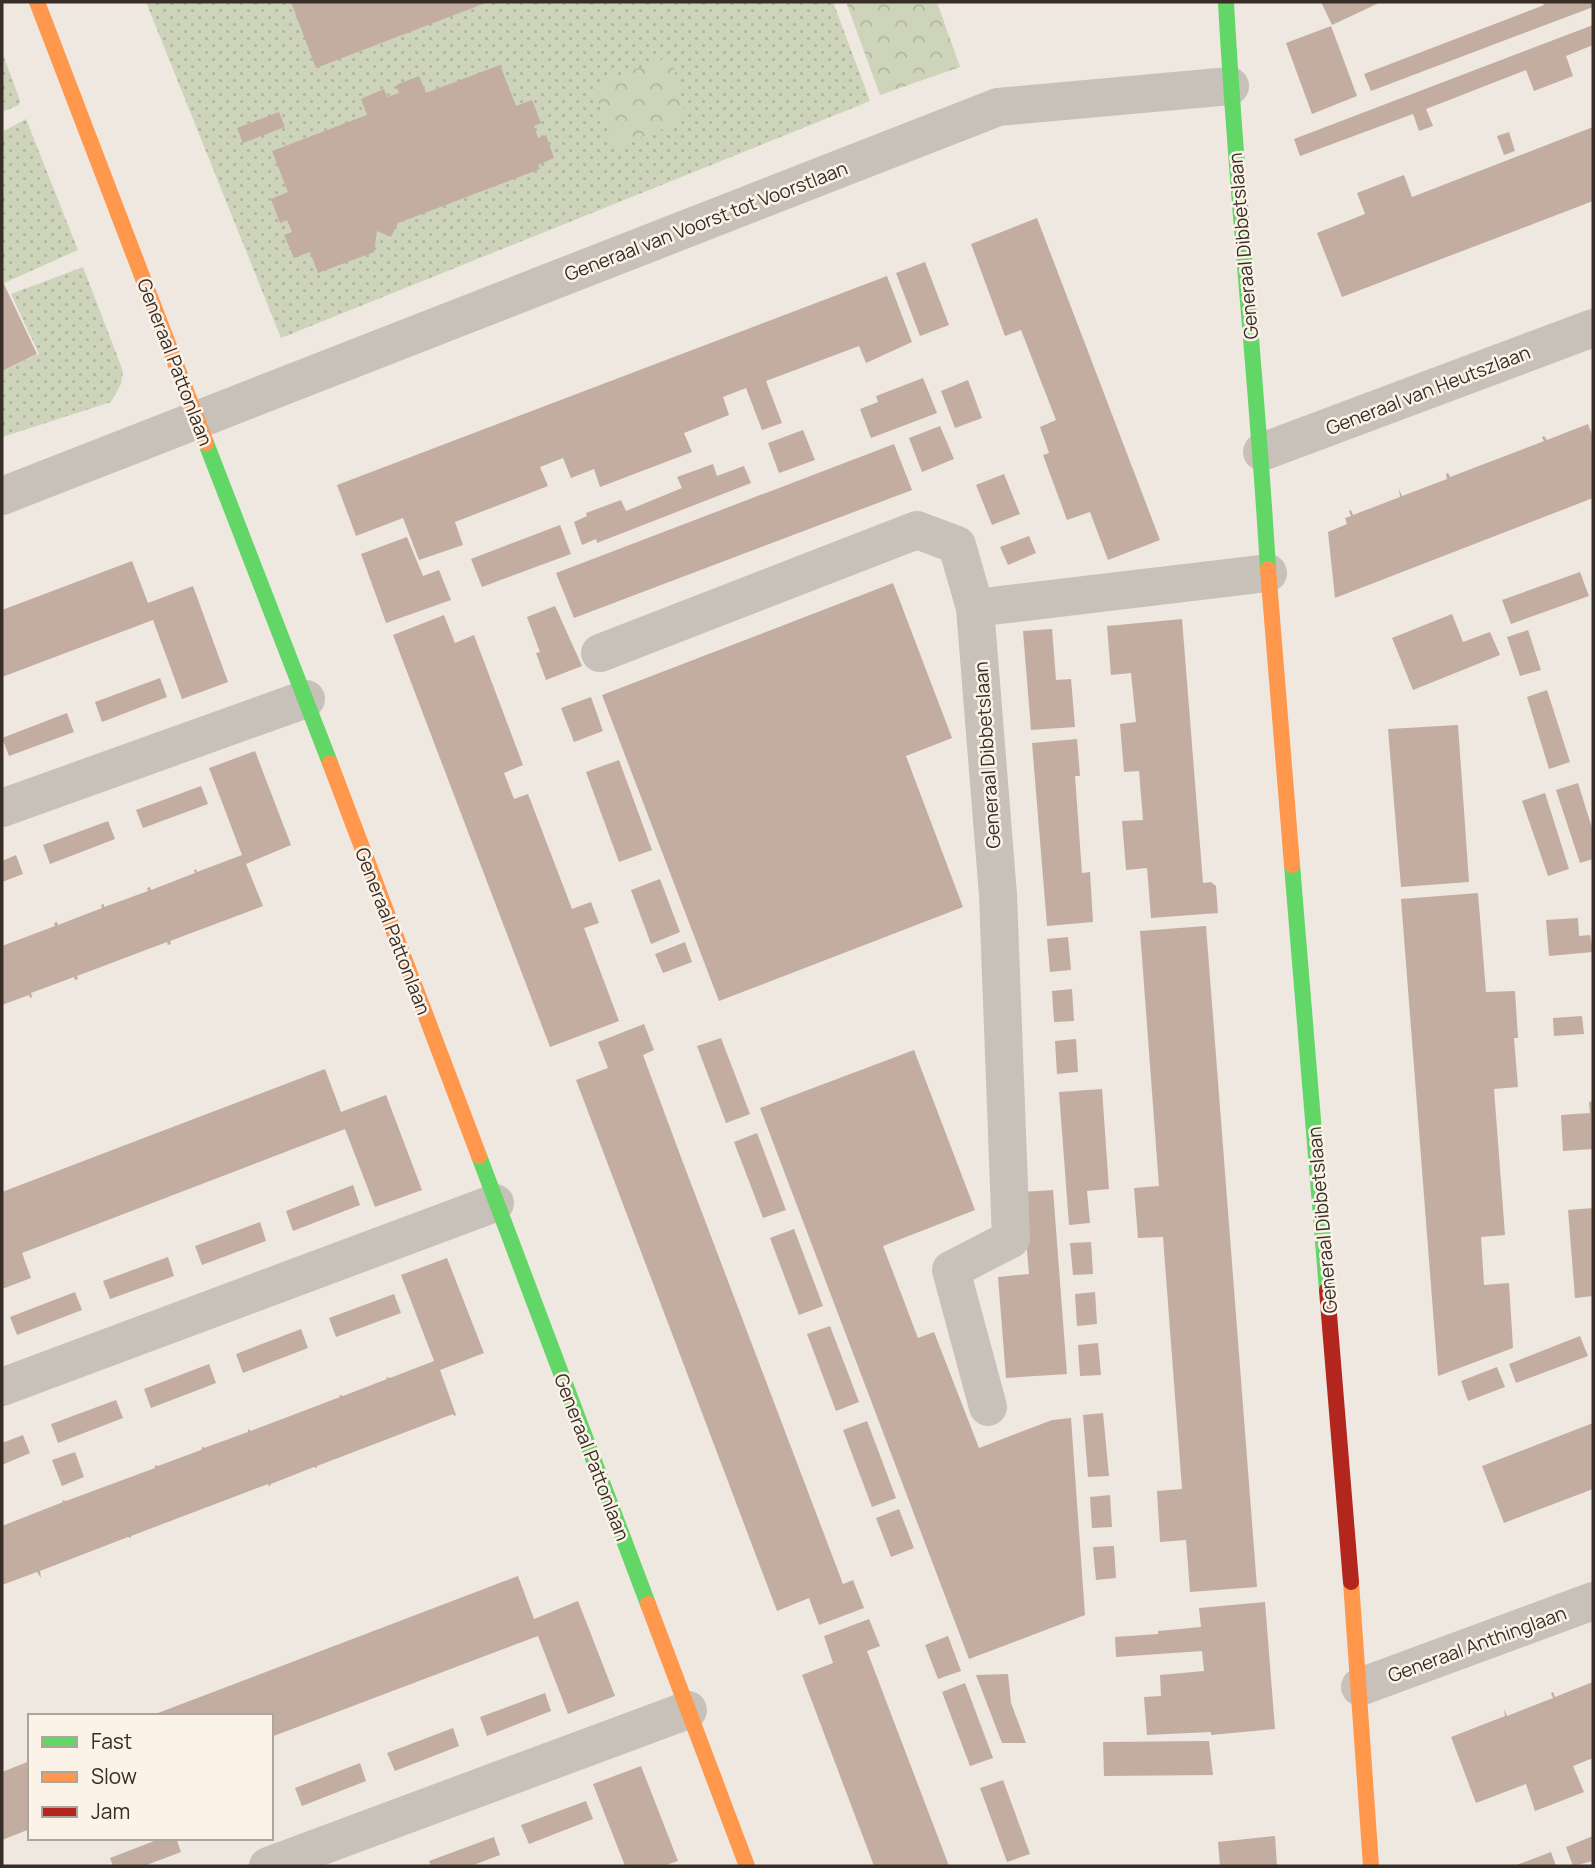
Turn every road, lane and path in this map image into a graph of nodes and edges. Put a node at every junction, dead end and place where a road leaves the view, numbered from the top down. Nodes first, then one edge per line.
1 (37, 2) edge
2 (42, 2) edge
3 (1226, 2) edge
4 (47, 24) junction
5 (1230, 86) junction
6 (1593, 328) edge
7 (197, 420) junction
8 (1262, 452) junction
9 (2, 496) edge
10 (1268, 573) junction
11 (975, 608) junction
12 (600, 653) dead end
13 (306, 699) junction
14 (2, 808) edge
15 (495, 1203) junction
16 (2, 1387) edge
17 (988, 1407) dead end
18 (1593, 1601) edge
19 (1360, 1687) junction
20 (688, 1710) junction
21 (268, 1866) edge
22 (747, 1866) edge
23 (1371, 1866) edge

1 - 4 street, Generaal Pattonlaan
2 - 4 street, Generaal Pattonlaan
3 - 5 street, Generaal Dibbetslaan
4 - 7 street, Generaal Pattonlaan
5 - 7 street, Generaal van Voorst tot Voorstlaan
5 - 8 street, Generaal Dibbetslaan
6 - 8 street, Generaal van Heutszlaan
7 - 9 street, Generaal van Voorst tot Voorstlaan
7 - 13 street, Generaal Pattonlaan
8 - 10 street, Generaal Dibbetslaan
10 - 11 street
10 - 19 street, Generaal Dibbetslaan
11 - 12 street, Generaal Dibbetslaan
11 - 17 street, Generaal Dibbetslaan
13 - 14 street
13 - 15 street, Generaal Pattonlaan
15 - 16 street
15 - 20 street, Generaal Pattonlaan
18 - 19 street, Generaal Anthinglaan
19 - 23 street, Generaal Dibbetslaan
20 - 21 street
20 - 22 street, Generaal Pattonlaan

